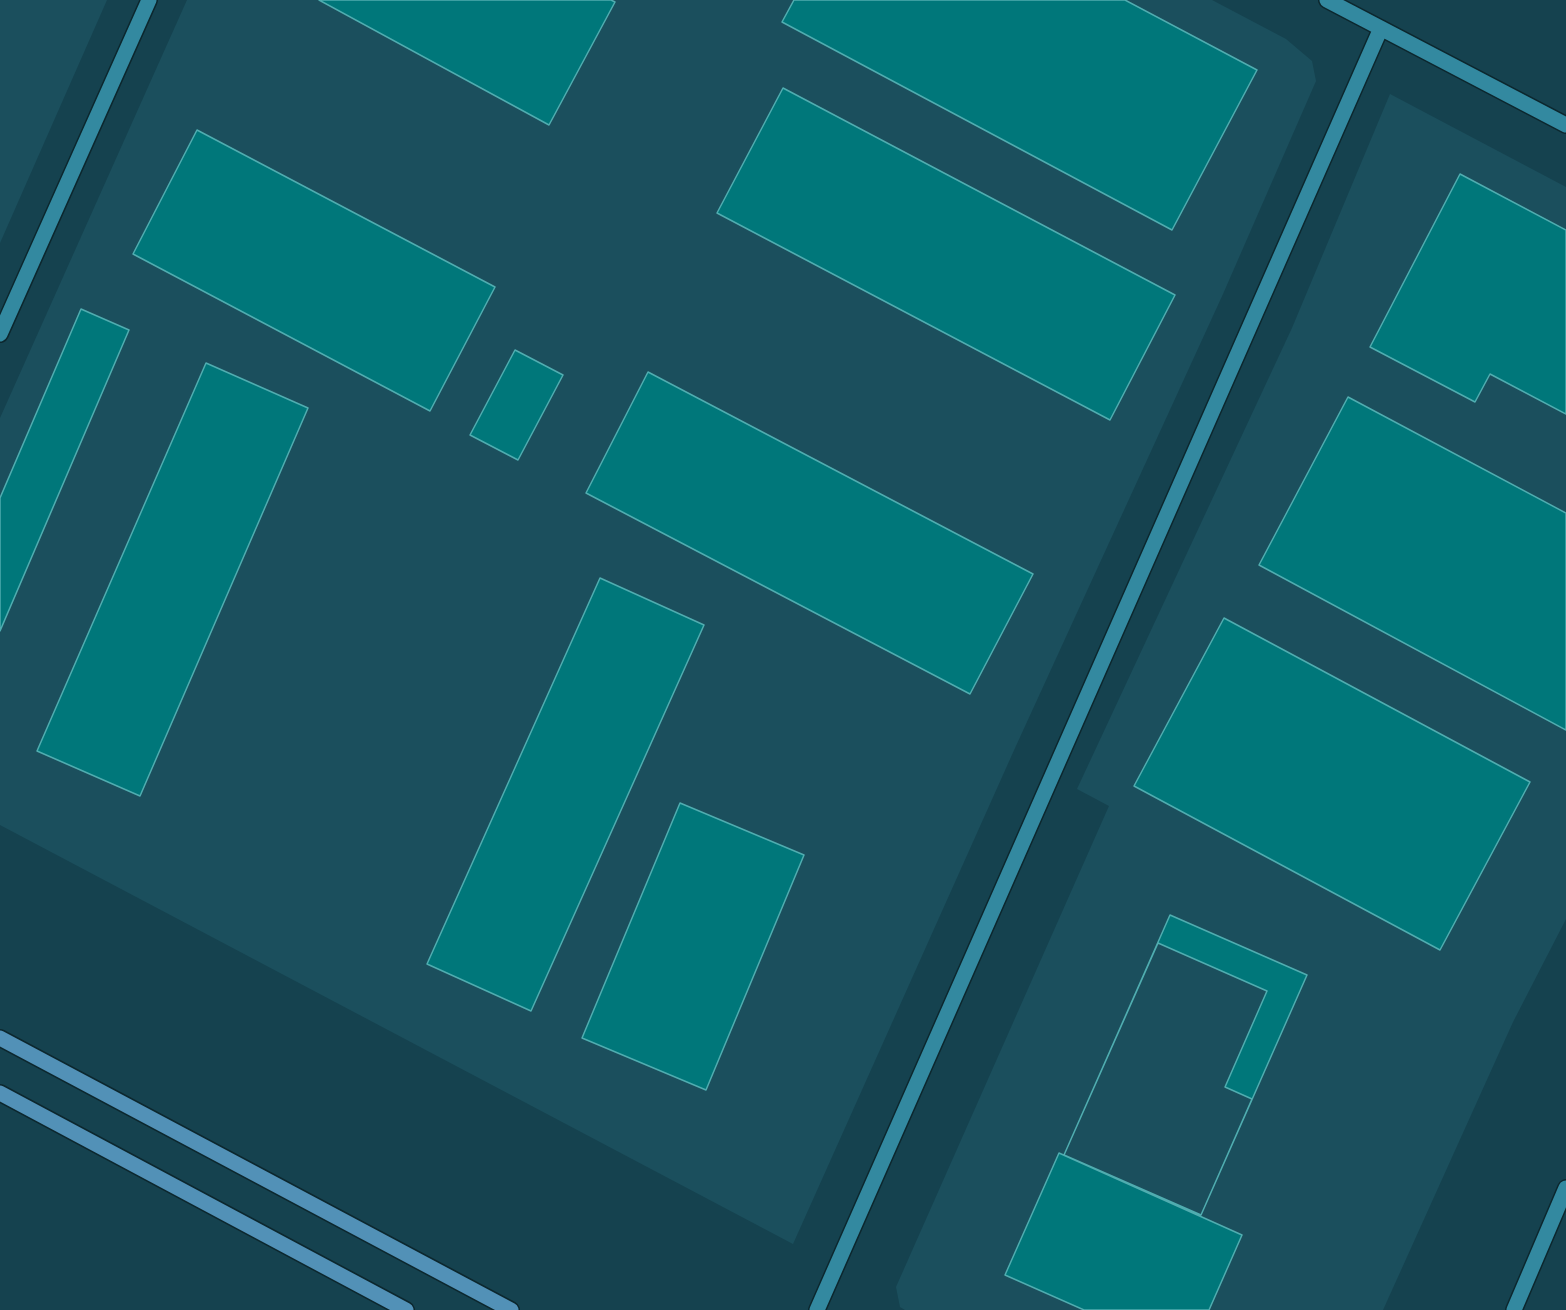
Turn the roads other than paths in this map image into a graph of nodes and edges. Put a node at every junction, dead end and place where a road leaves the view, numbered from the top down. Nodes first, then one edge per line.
1 (149, 0) edge
2 (1328, 0) edge
3 (1381, 28) junction
4 (1566, 124) edge
5 (0, 334) edge
6 (0, 1038) edge
7 (0, 1093) edge
8 (1566, 1188) edge
9 (406, 1310) edge
10 (511, 1310) edge
11 (817, 1310) edge
12 (1514, 1310) edge

1 - 5 street
2 - 3 street
3 - 4 street
3 - 11 street
6 - 10 main road
7 - 9 main road
8 - 12 street

